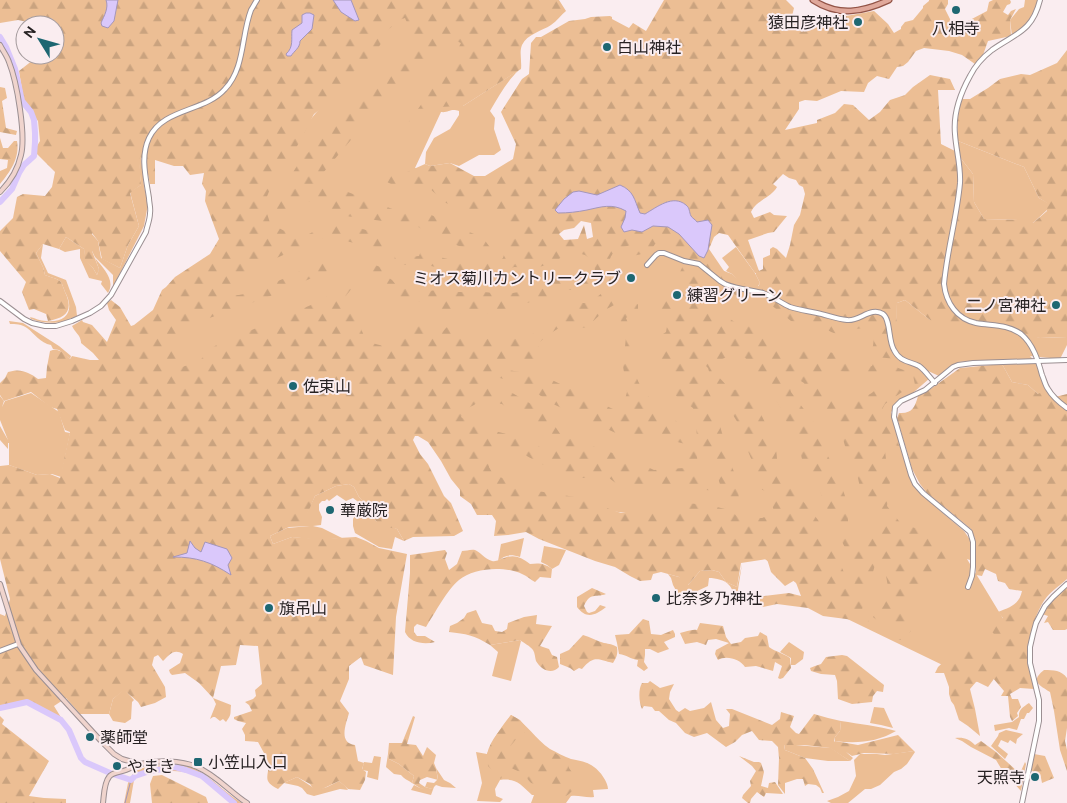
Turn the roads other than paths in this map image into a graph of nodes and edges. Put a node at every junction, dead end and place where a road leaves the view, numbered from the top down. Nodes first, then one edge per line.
1 (257, 0) edge
2 (813, 0) edge
3 (889, 0) edge
4 (1040, 0) edge
5 (0, 45) edge
6 (0, 192) edge
7 (647, 265) dead end
8 (0, 301) edge
9 (1067, 360) edge
10 (1038, 361) junction
11 (935, 383) junction
12 (1067, 408) edge
13 (0, 584) edge
14 (1067, 584) edge
15 (968, 587) dead end
16 (18, 644) junction
17 (0, 651) edge
18 (139, 764) junction
19 (103, 803) edge
20 (247, 803) edge
21 (1022, 803) edge

1 - 8 street
2 - 3 main road
4 - 10 street
5 - 6 main road
7 - 11 street
9 - 10 street
10 - 11 street
10 - 12 street
11 - 15 street
13 - 16 main road
14 - 21 street
16 - 17 street
16 - 18 main road
18 - 19 main road
18 - 20 main road

